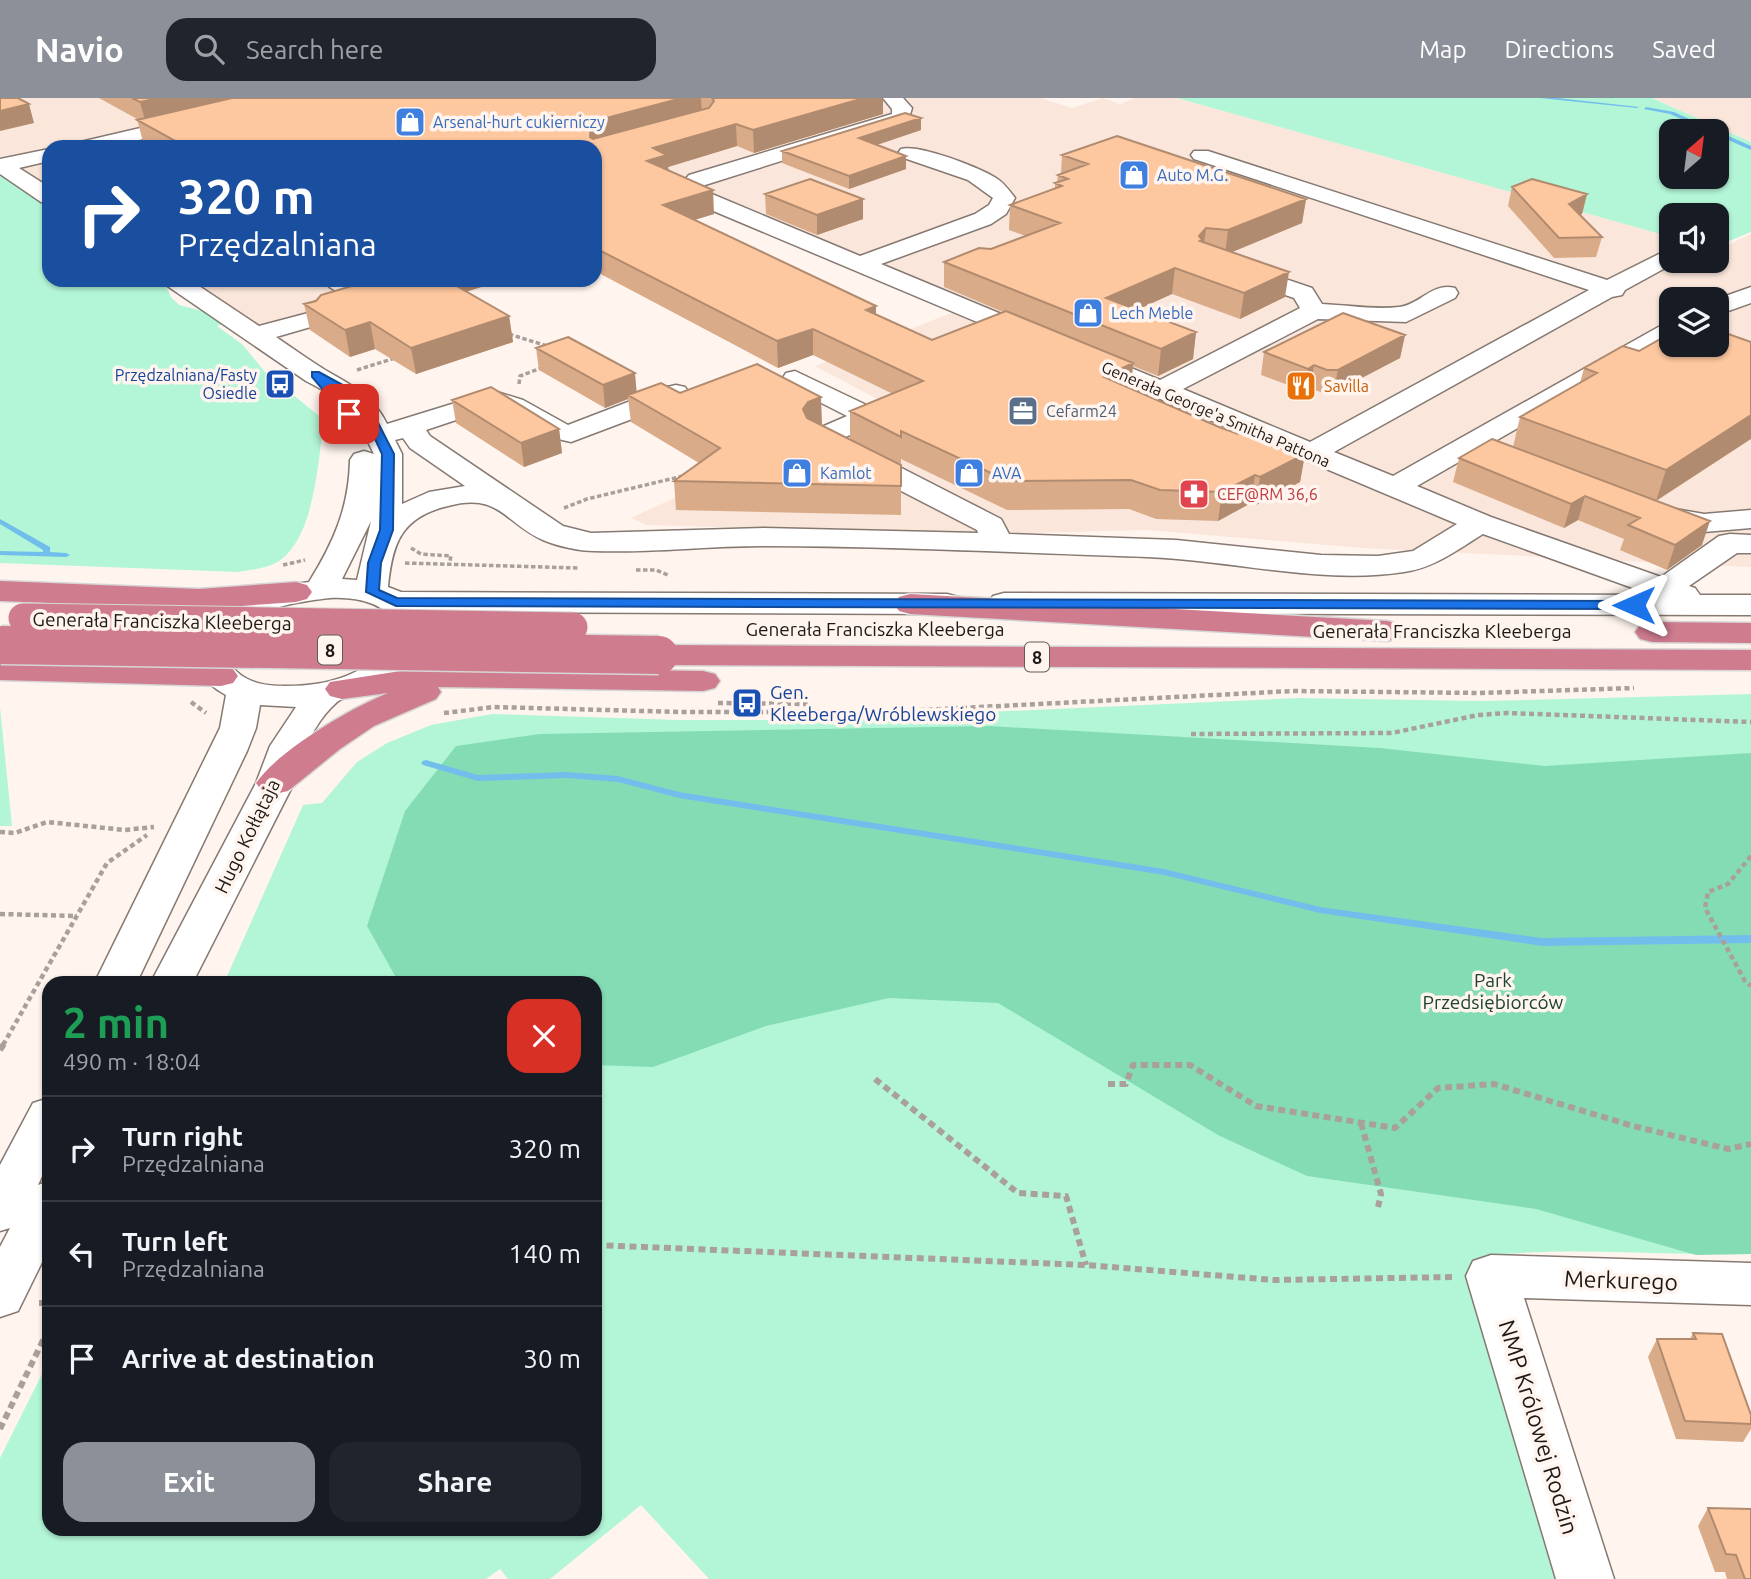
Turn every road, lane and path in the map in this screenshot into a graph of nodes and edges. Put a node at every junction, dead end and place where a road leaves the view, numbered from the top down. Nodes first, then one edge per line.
1 (293, 98) edge
2 (893, 98) edge
3 (113, 140) edge
4 (908, 153) dead end
5 (1201, 155) dead end
6 (42, 156) edge
7 (1, 165) edge
8 (42, 192) edge
9 (1211, 261) edge
10 (1659, 262) edge
11 (859, 264) junction
12 (184, 287) edge
13 (1612, 290) junction
14 (1446, 293) dead end
15 (1751, 294) edge
16 (1729, 303) edge
17 (1314, 311) junction
18 (312, 319) edge
19 (504, 331) edge
20 (256, 335) junction
21 (1659, 337) edge
22 (552, 348) edge
23 (404, 355) edge
24 (555, 363) edge
25 (353, 372) dead end
26 (316, 375) junction
27 (795, 379) dead end
28 (518, 386) dead end
29 (1159, 391) junction
30 (676, 393) edge
31 (410, 428) junction
32 (381, 435) junction
33 (1469, 444) junction
34 (1311, 453) junction
35 (1507, 459) edge
36 (683, 476) edge
37 (501, 486) junction
38 (1393, 488) junction
39 (1634, 508) edge
40 (563, 509) dead end
41 (1751, 519) edge
42 (1480, 523) junction
43 (386, 530) junction
44 (997, 543) junction
45 (1751, 544) edge
46 (1576, 559) junction
47 (1667, 587) junction
48 (308, 590) junction
49 (0, 591) edge
50 (384, 597) junction
51 (910, 604) junction
52 (1610, 605) junction
53 (1751, 605) edge
54 (1713, 619) junction
55 (1387, 631) junction
56 (1751, 631) edge
57 (5, 639) edge
58 (659, 642) junction
59 (1416, 658) junction
60 (1751, 660) edge
61 (484, 679) junction
62 (232, 683) junction
63 (1646, 688) dead end
64 (334, 691) junction
65 (187, 701) dead end
66 (684, 703) dead end
67 (709, 703) dead end
68 (681, 712) junction
69 (808, 713) junction
70 (208, 714) dead end
71 (440, 714) dead end
72 (1751, 722) edge
73 (1191, 734) dead end
74 (275, 783) junction
75 (154, 827) dead end
76 (0, 832) edge
77 (144, 840) dead end
78 (1751, 856) edge
79 (0, 914) edge
80 (77, 916) junction
81 (43, 976) edge
82 (118, 976) edge
83 (175, 976) edge
84 (42, 977) edge
85 (1751, 986) edge
86 (0, 1050) edge
87 (875, 1079) dead end
88 (1108, 1084) dead end
89 (1361, 1123) junction
90 (42, 1140) edge
91 (1751, 1144) edge
92 (1378, 1207) dead end
93 (22, 1213) edge
94 (602, 1245) edge
95 (1086, 1265) junction
96 (1491, 1276) junction
97 (1751, 1284) edge
98 (0, 1296) edge
99 (42, 1342) edge
100 (0, 1429) edge
101 (1585, 1579) edge

1 - 3 street
2 - 11 street, Generała George'a Smitha Pattona
4 - 11 street
5 - 13 street
6 - 7 street
7 - 8 street
9 - 17 street
10 - 13 street
11 - 29 street, Generała George'a Smitha Pattona
12 - 20 street
13 - 34 street
14 - 17 street
15 - 16 street
17 - 29 street
18 - 20 street
19 - 22 path
20 - 26 street
21 - 33 street
23 - 25 path
24 - 28 path
26 - 32 street
26 - 48 street
27 - 44 street
29 - 34 street, Generała George'a Smitha Pattona
30 - 31 street
31 - 32 street
31 - 37 street
32 - 43 street
33 - 35 street
33 - 38 street
34 - 38 street, Generała George'a Smitha Pattona
36 - 40 path
37 - 43 street
37 - 44 street
38 - 42 street, Generała George'a Smitha Pattona
39 - 41 street
42 - 44 street
42 - 46 street, Generała George'a Smitha Pattona
43 - 50 street
45 - 47 street
46 - 47 street, Generała George'a Smitha Pattona
46 - 52 street, Generała George'a Smitha Pattona
47 - 54 street, Generała George'a Smitha Pattona
48 - 49 highway
48 - 50 street
48 - 62 street
50 - 51 street
50 - 64 street
51 - 52 street
51 - 55 highway
52 - 54 street
53 - 54 street
54 - 55 highway, Generała Franciszka Kleeberga / 8
54 - 56 highway, Generała Franciszka Kleeberga / 8
55 - 58 highway, Generała Franciszka Kleeberga / 8
57 - 58 highway, Generała Franciszka Kleeberga / 8, bridge
57 - 62 highway
58 - 59 highway, Generała Franciszka Kleeberga / 8
59 - 60 highway, Generała Franciszka Kleeberga / 8
59 - 61 highway
61 - 64 highway
61 - 74 highway
62 - 64 street
62 - 82 street
63 - 69 path
64 - 74 street, Hugo Kołłątaja
65 - 70 path
66 - 68 path
67 - 69 path
68 - 69 path
68 - 71 path
72 - 73 path
74 - 83 street, Hugo Kołłątaja
75 - 76 path
77 - 80 path
78 - 85 path
79 - 80 path
80 - 81 path
84 - 86 path
87 - 95 path
88 - 89 path
89 - 91 path
89 - 92 path
90 - 93 street
93 - 98 street
94 - 95 path
95 - 96 path
96 - 97 street, Merkurego
96 - 101 street, NMP Królowej Rodzin
99 - 100 path

